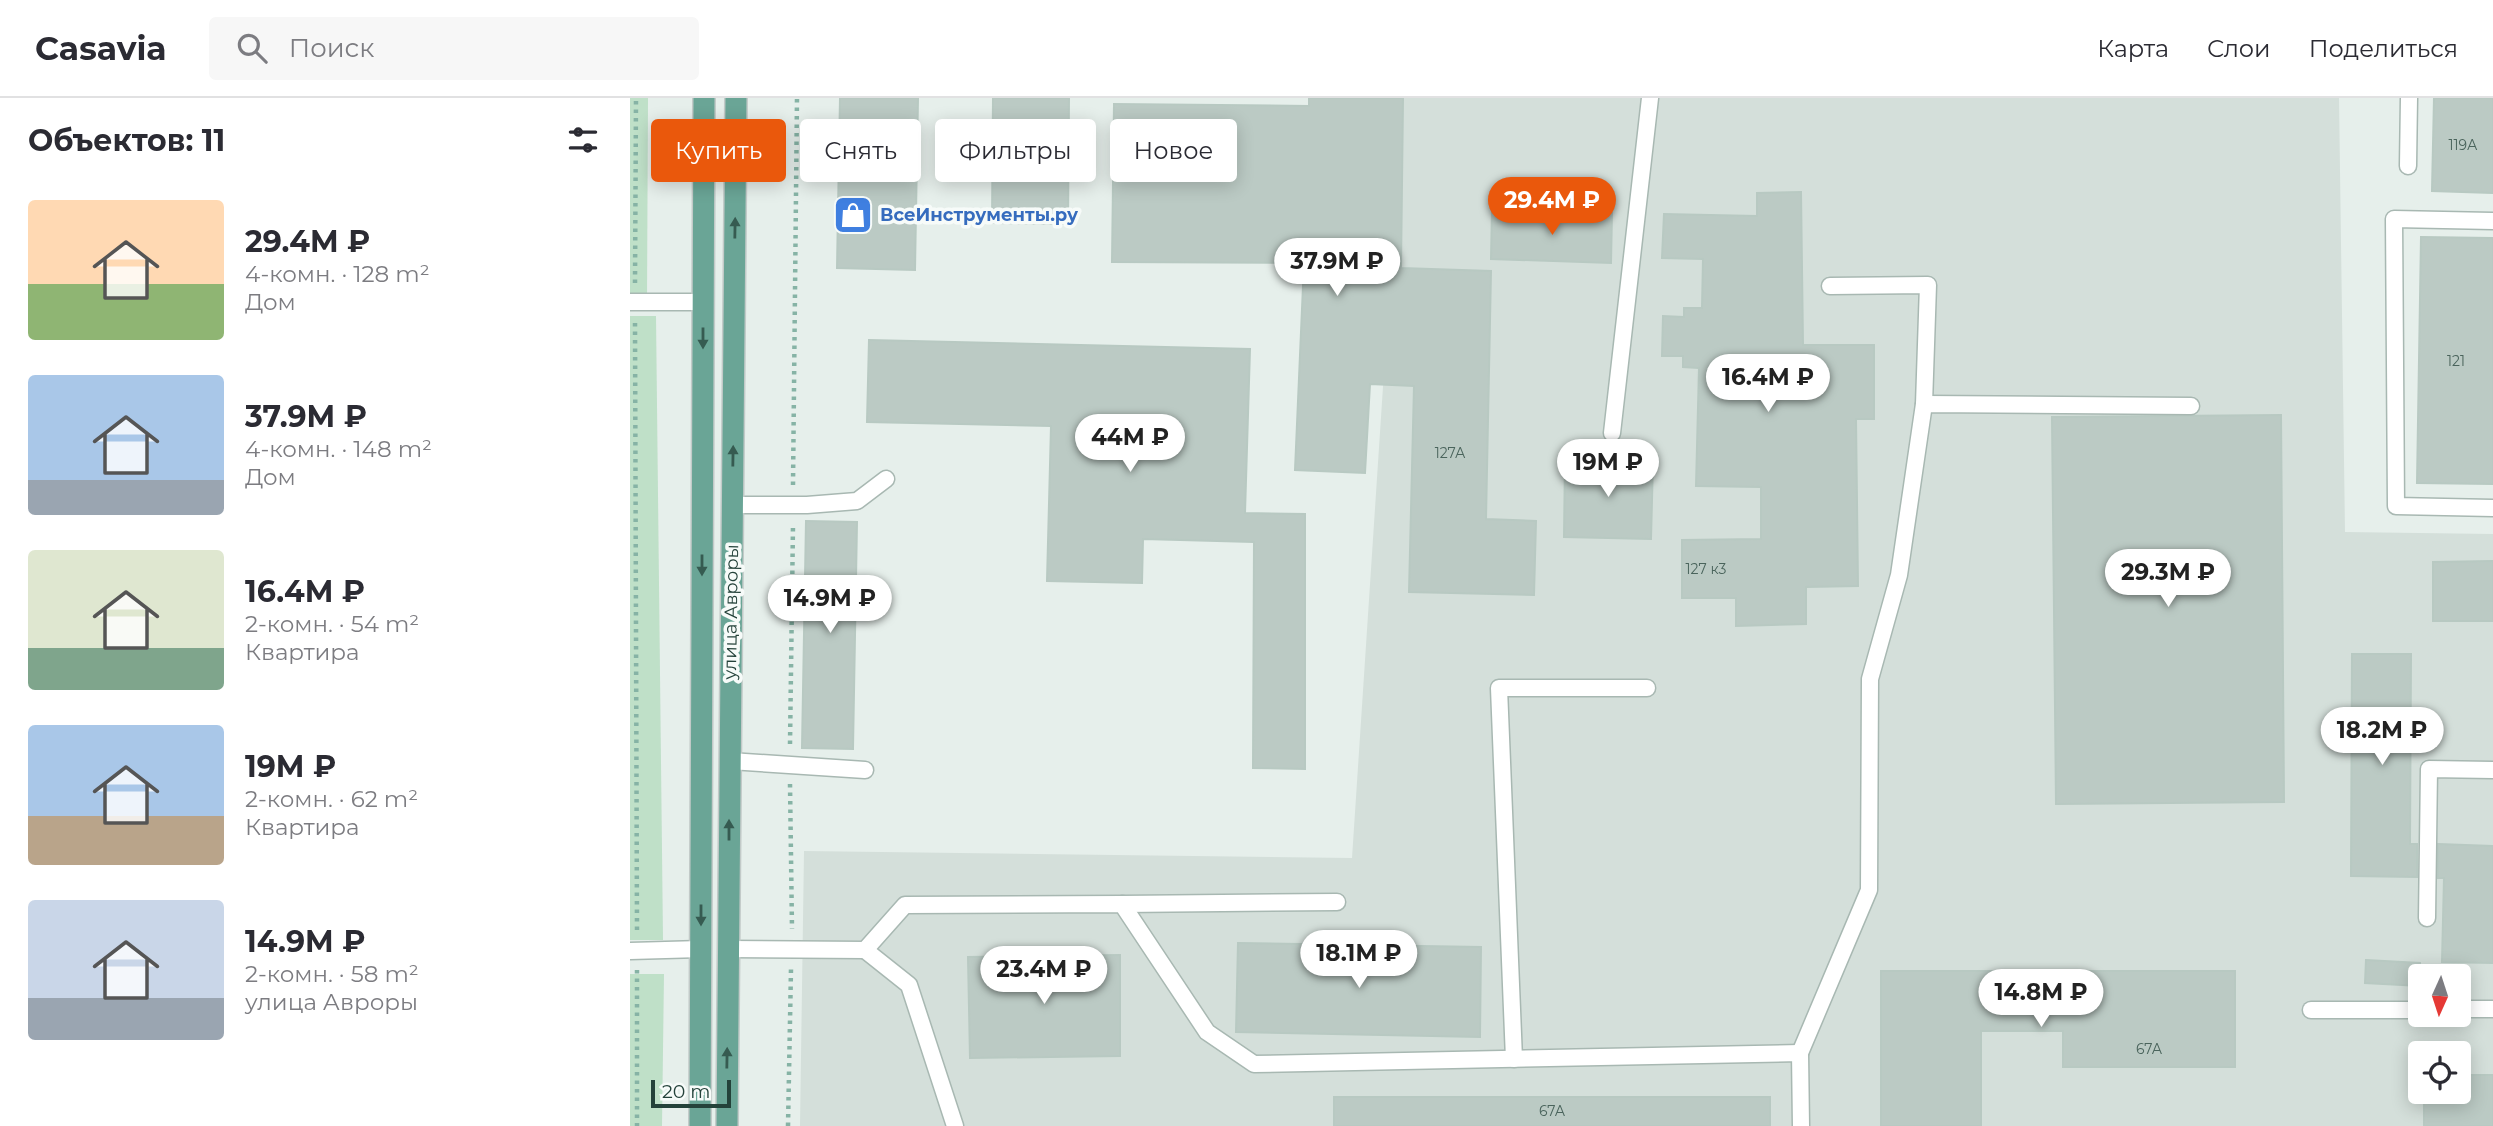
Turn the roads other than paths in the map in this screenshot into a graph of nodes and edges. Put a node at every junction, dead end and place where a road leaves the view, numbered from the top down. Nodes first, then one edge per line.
1 (704, 98) edge
2 (736, 98) edge
3 (1650, 98) edge
4 (2409, 98) edge
5 (2408, 166) dead end
6 (2493, 221) edge
7 (1830, 286) dead end
8 (632, 302) edge
9 (704, 302) junction
10 (1924, 404) junction
11 (2191, 406) dead end
12 (1612, 433) dead end
13 (886, 479) dead end
14 (732, 505) junction
15 (2493, 508) edge
16 (1647, 688) dead end
17 (730, 761) junction
18 (865, 770) dead end
19 (2493, 770) edge
20 (1337, 902) dead end
21 (1122, 904) junction
22 (2427, 918) dead end
23 (701, 949) junction
24 (728, 950) junction
25 (865, 950) junction
26 (634, 951) edge
27 (2471, 1009) edge
28 (2493, 1009) edge
29 (2311, 1010) dead end
30 (2408, 1010) edge
31 (1800, 1053) junction
32 (1514, 1059) junction
33 (700, 1126) edge
34 (727, 1126) edge
35 (955, 1126) edge
36 (1801, 1126) edge

1 - 9 main road, улица Авроры
14 -> 2 main road, улица Авроры
3 - 12 lane
4 - 5 lane
6 - 15 lane
7 - 10 lane
8 - 9 lane
9 -> 23 main road, улица Авроры
10 - 11 lane
10 - 31 lane
13 - 14 lane
14 - 17 main road, улица Авроры
16 - 32 lane
17 - 18 lane
24 -> 17 main road, улица Авроры
19 - 22 lane
20 - 21 lane
21 - 25 lane
21 - 32 lane
23 - 26 lane
23 - 33 main road, улица Авроры
24 - 25 lane
34 -> 24 main road, улица Авроры
25 - 35 lane
27 - 28 lane
29 - 30 lane
31 - 32 lane
31 - 36 lane

